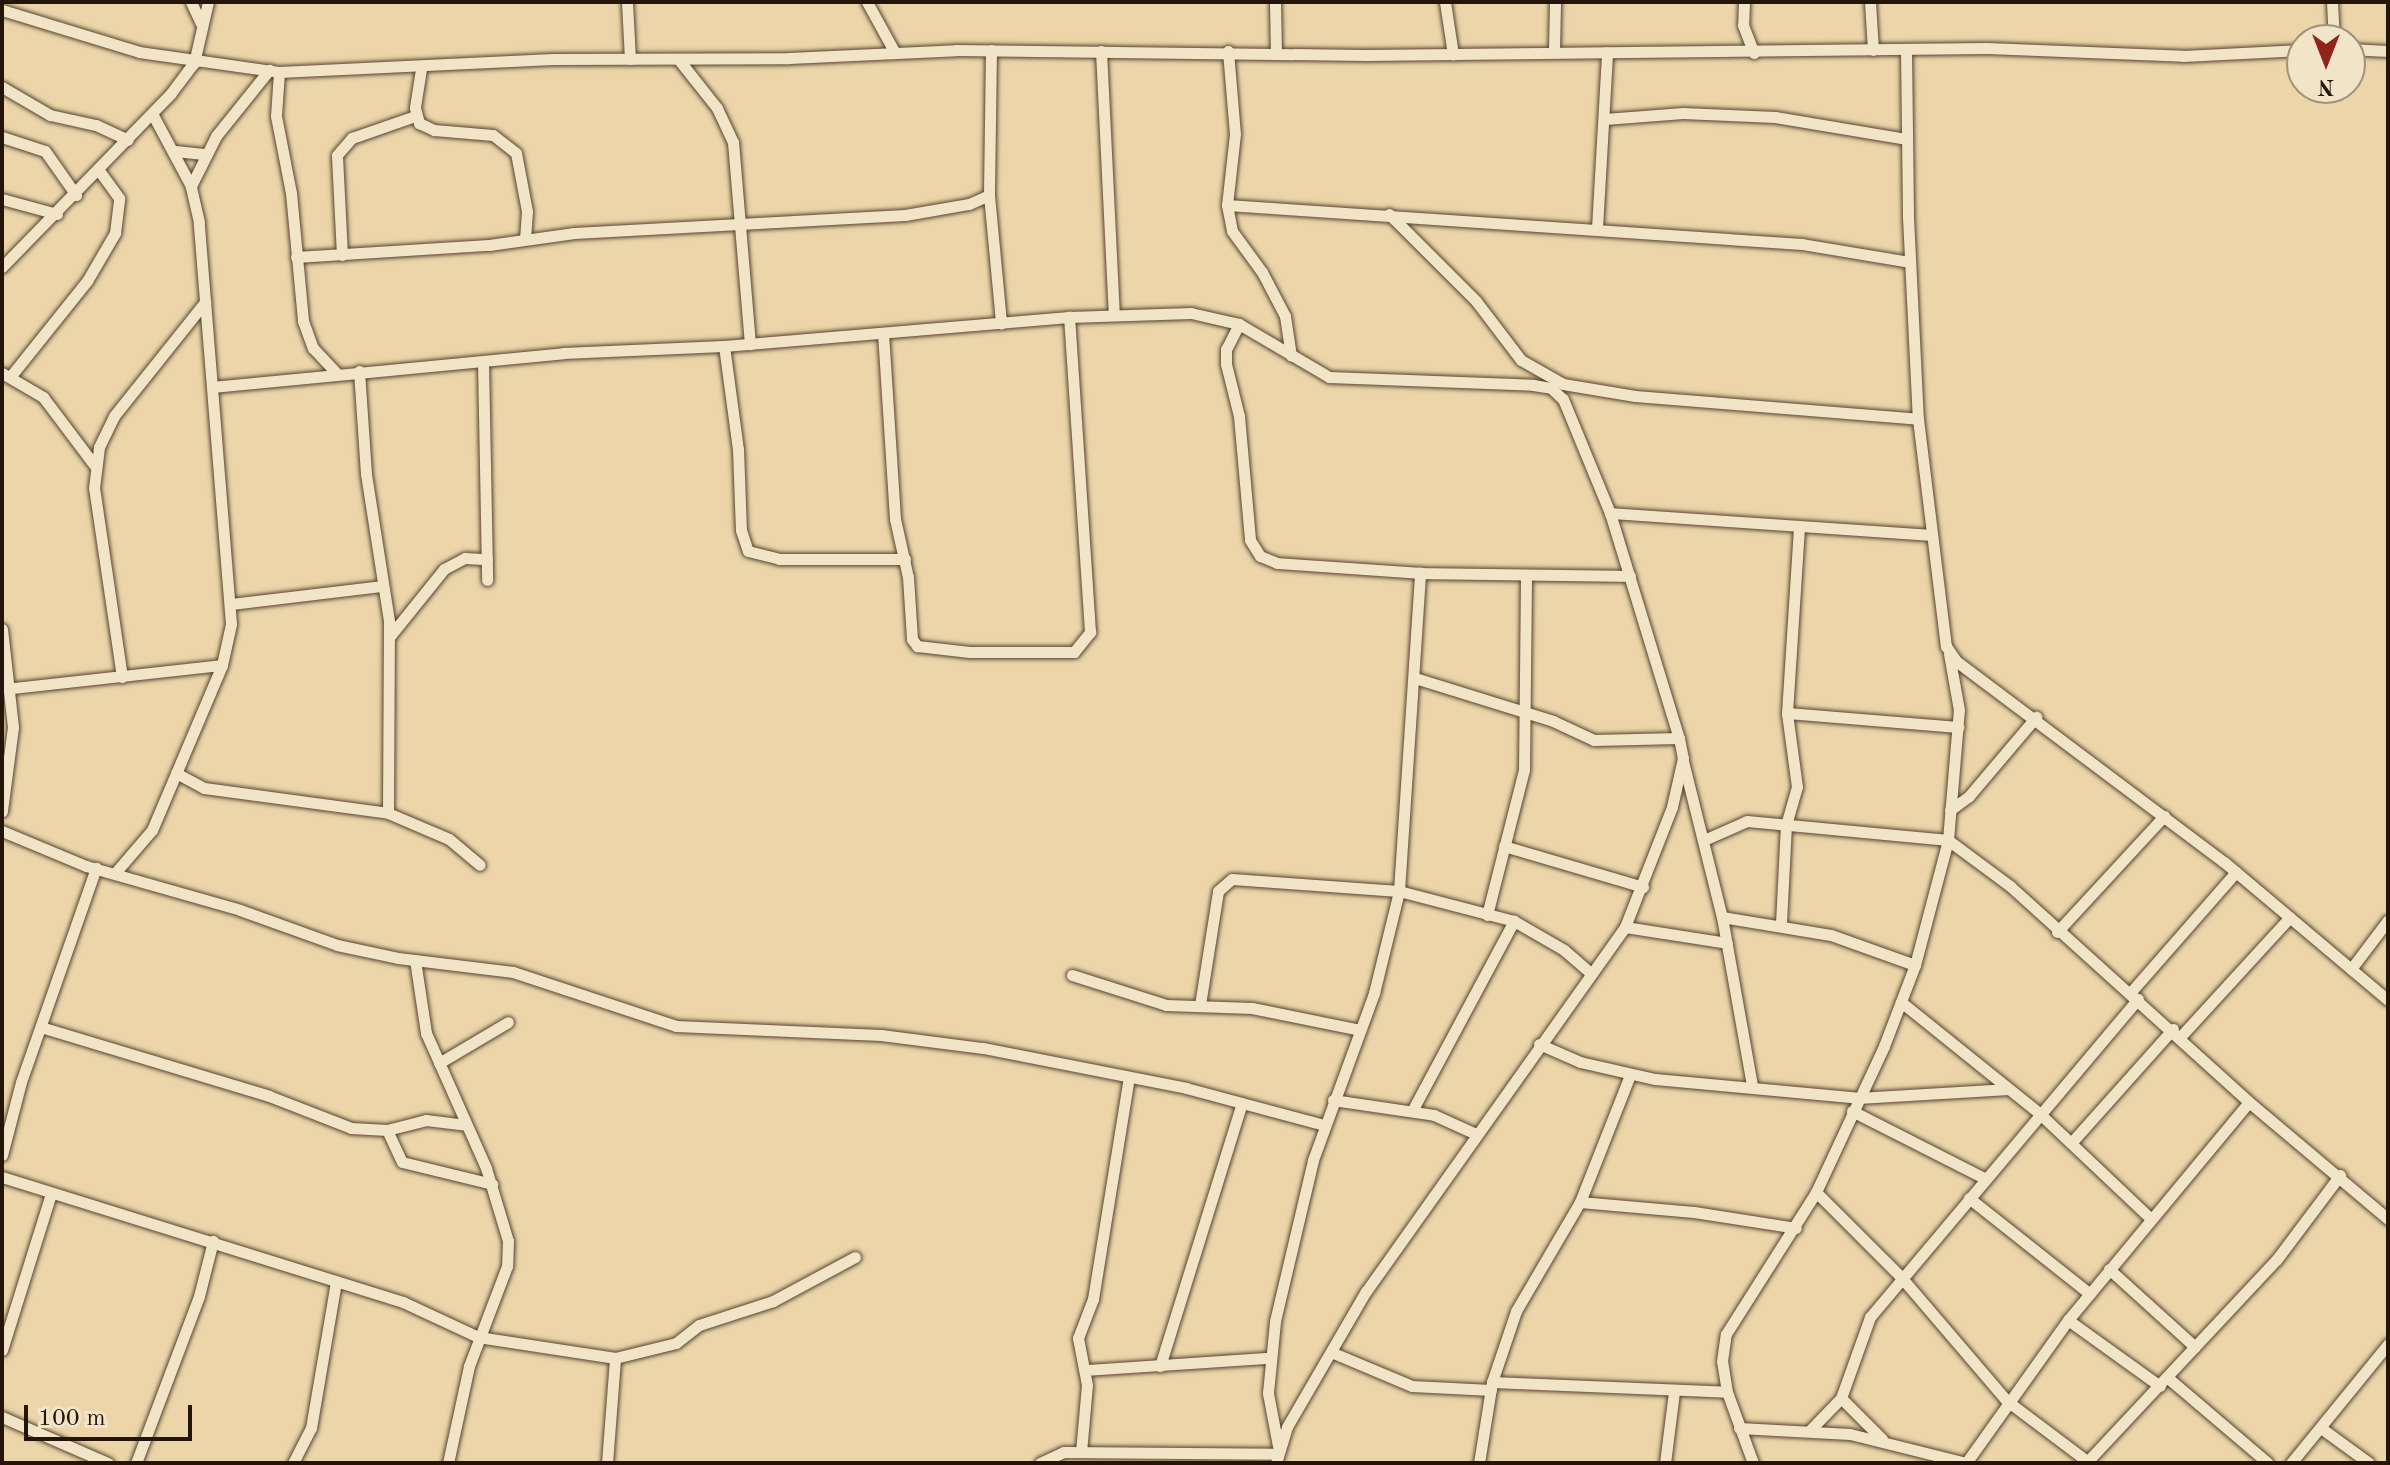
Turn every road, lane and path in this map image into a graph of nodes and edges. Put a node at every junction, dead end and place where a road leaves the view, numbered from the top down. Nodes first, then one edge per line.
1 (191, 2) edge
2 (208, 2) edge
3 (627, 2) edge
4 (867, 2) edge
5 (1275, 2) edge
6 (1445, 2) edge
7 (1555, 2) edge
8 (1744, 2) edge
9 (1870, 2) edge
10 (2332, 2) edge
11 (2, 10) edge
12 (201, 23) junction
13 (2333, 24) edge
14 (991, 50) junction
15 (1873, 50) junction
16 (1906, 50) junction
17 (2366, 50) edge
18 (1101, 51) junction
19 (1228, 51) junction
20 (1554, 51) junction
21 (2286, 51) edge
22 (2388, 51) edge
23 (1276, 52) junction
24 (1607, 52) junction
25 (895, 53) junction
26 (1754, 53) junction
27 (1453, 54) junction
28 (630, 59) junction
29 (679, 60) junction
30 (194, 63) junction
31 (421, 69) junction
32 (274, 71) junction
33 (2, 87) edge
34 (153, 115) junction
35 (415, 116) junction
36 (1605, 119) junction
37 (2, 137) edge
38 (1907, 139) junction
39 (128, 140) junction
40 (175, 151) junction
41 (206, 154) junction
42 (99, 170) junction
43 (191, 186) junction
44 (76, 195) junction
45 (989, 195) junction
46 (2, 199) edge
47 (1227, 205) junction
48 (57, 214) junction
49 (1389, 214) junction
50 (743, 225) junction
51 (1597, 228) junction
52 (525, 238) junction
53 (342, 255) junction
54 (296, 257) junction
55 (1909, 262) junction
56 (2, 267) edge
57 (205, 302) junction
58 (1114, 314) junction
59 (1069, 317) junction
60 (1001, 323) junction
61 (1239, 324) junction
62 (883, 333) junction
63 (750, 344) junction
64 (724, 346) junction
65 (1291, 356) junction
66 (483, 362) junction
67 (359, 371) junction
68 (336, 373) junction
69 (6, 375) edge
70 (212, 387) junction
71 (1918, 419) junction
72 (95, 466) junction
73 (1610, 513) junction
74 (1799, 529) junction
75 (1930, 535) junction
76 (487, 559) junction
77 (905, 559) junction
78 (1420, 573) junction
79 (1526, 575) junction
80 (1630, 576) junction
81 (487, 580) dead end
82 (383, 586) junction
83 (231, 604) junction
84 (2, 629) edge
85 (390, 637) junction
86 (1946, 646) junction
87 (222, 665) junction
88 (122, 677) junction
89 (1415, 678) junction
90 (13, 688) junction
91 (1523, 711) junction
92 (1787, 713) junction
93 (2036, 717) junction
94 (1958, 727) junction
95 (1679, 738) junction
96 (1683, 758) junction
97 (176, 773) junction
98 (1950, 810) junction
99 (2, 811) edge
100 (388, 813) junction
101 (2164, 816) junction
102 (1786, 825) junction
103 (2, 831) edge
104 (1704, 840) junction
105 (1948, 840) junction
106 (1504, 846) junction
107 (480, 865) dead end
108 (96, 868) junction
109 (2236, 872) junction
110 (115, 873) junction
111 (1643, 887) junction
112 (1399, 891) junction
113 (1487, 915) junction
114 (1722, 917) junction
115 (2290, 917) junction
116 (2388, 920) edge
117 (1514, 921) junction
118 (1781, 923) junction
119 (1625, 927) junction
120 (2057, 932) junction
121 (1727, 943) junction
122 (415, 960) junction
123 (1915, 965) junction
124 (2351, 969) junction
125 (1590, 973) junction
126 (1072, 975) dead end
127 (2134, 996) junction
128 (2388, 1000) edge
129 (1901, 1002) junction
130 (1200, 1005) junction
131 (508, 1022) dead end
132 (41, 1027) junction
133 (1360, 1030) junction
134 (2177, 1032) junction
135 (1539, 1044) junction
136 (439, 1063) junction
137 (1630, 1075) junction
138 (1129, 1077) junction
139 (1752, 1085) junction
140 (2009, 1089) junction
141 (1858, 1098) junction
142 (1333, 1100) junction
143 (2249, 1102) junction
144 (1242, 1103) junction
145 (1412, 1111) junction
146 (1852, 1111) junction
147 (2039, 1113) junction
148 (464, 1125) junction
149 (1324, 1125) junction
150 (387, 1130) junction
151 (1476, 1134) junction
152 (2071, 1143) junction
153 (2, 1155) edge
154 (2340, 1175) junction
155 (2, 1177) edge
156 (1986, 1179) junction
157 (492, 1184) junction
158 (1816, 1192) junction
159 (51, 1194) junction
160 (1969, 1198) junction
161 (1580, 1202) junction
162 (2150, 1218) junction
163 (2388, 1219) edge
164 (1796, 1228) junction
165 (213, 1241) junction
166 (855, 1257) dead end
167 (2109, 1269) junction
168 (1901, 1277) junction
169 (336, 1281) junction
170 (2090, 1294) junction
171 (2068, 1320) junction
172 (478, 1337) junction
173 (2388, 1344) edge
174 (2195, 1347) junction
175 (2, 1350) edge
176 (1331, 1352) junction
177 (615, 1358) junction
178 (1268, 1358) junction
179 (1160, 1366) junction
180 (1086, 1370) junction
181 (2164, 1382) junction
182 (1492, 1386) junction
183 (1674, 1392) junction
184 (1727, 1392) junction
185 (1841, 1398) junction
186 (2007, 1401) junction
187 (2, 1417) edge
188 (1739, 1428) junction
189 (2321, 1428) junction
190 (1811, 1429) junction
191 (1883, 1440) junction
192 (1081, 1452) junction
193 (1277, 1455) edge
194 (1182, 1459) edge
195 (2087, 1462) edge
196 (108, 1463) edge
197 (136, 1463) edge
198 (293, 1463) edge
199 (448, 1463) edge
200 (607, 1463) edge
201 (1040, 1463) edge
202 (1479, 1463) edge
203 (1665, 1463) edge
204 (1753, 1463) edge
205 (1966, 1463) edge
206 (2268, 1463) edge
207 (2291, 1463) edge
208 (2369, 1463) edge

1 - 12 street
2 - 12 street
3 - 28 street
4 - 25 street
5 - 23 street
6 - 27 street
7 - 20 street
8 - 26 street
9 - 15 street
10 - 13 street
11 - 30 street
12 - 30 street
14 - 18 street
14 - 25 street
14 - 45 street
15 - 16 street
15 - 26 street
16 - 21 street
16 - 38 street
17 - 22 street
18 - 19 street
18 - 58 street
19 - 23 street
19 - 47 street
20 - 24 street
20 - 27 street
23 - 27 street
24 - 26 street
24 - 36 street
25 - 29 street
28 - 29 street
28 - 31 street
29 - 50 street
30 - 32 street
30 - 34 street
31 - 32 street
31 - 35 street
32 - 41 street
32 - 54 street
33 - 39 street
34 - 39 street
34 - 40 street
35 - 52 street
35 - 53 street
36 - 38 street
36 - 51 street
37 - 44 street
38 - 55 street
39 - 42 street
40 - 41 street
40 - 43 street
41 - 43 street
42 - 44 street
42 - 69 street
43 - 57 street
44 - 48 street
45 - 50 street
45 - 60 street
46 - 48 street
47 - 49 street
47 - 65 street
48 - 56 street
49 - 51 street
49 - 71 street
50 - 52 street
50 - 63 street
51 - 55 street
52 - 53 street
53 - 54 street
54 - 68 street
55 - 71 street
57 - 70 street
57 - 72 street
58 - 59 street
58 - 61 street
59 - 60 street
59 - 77 street
60 - 62 street
61 - 65 street
61 - 78 street
62 - 63 street
62 - 77 street
63 - 64 street
64 - 66 street
64 - 77 street
65 - 73 street
66 - 67 street
66 - 76 street
67 - 68 street
67 - 82 street
68 - 70 street
69 - 72 street
70 - 83 street
71 - 75 street
72 - 88 street
73 - 74 street
73 - 80 street
74 - 75 street
74 - 92 street
75 - 86 street
76 - 81 street
76 - 85 street
78 - 79 street
78 - 89 street
79 - 80 street
79 - 91 street
80 - 95 street
82 - 83 street
82 - 85 street
83 - 87 street
84 - 90 street
85 - 100 street
86 - 93 street
86 - 94 street
87 - 88 street
87 - 97 street
88 - 90 street
89 - 91 street
89 - 112 street
90 - 99 street
91 - 95 street
91 - 106 street
92 - 94 street
92 - 102 street
93 - 98 street
93 - 101 street
94 - 98 street
95 - 96 street
96 - 104 street
96 - 111 street
97 - 100 street
97 - 110 street
98 - 105 street
100 - 107 street
101 - 109 street
101 - 120 street
102 - 104 street
102 - 105 street
102 - 118 street
103 - 108 street
104 - 114 street
105 - 120 street
105 - 123 street
106 - 111 street
106 - 113 street
108 - 110 street
108 - 132 street
109 - 115 street
109 - 127 street
110 - 122 street
111 - 119 street
112 - 113 street
112 - 130 street
112 - 133 street
113 - 117 street
114 - 118 street
114 - 121 street
115 - 124 street
115 - 134 street
116 - 124 street
117 - 125 street
117 - 145 street
118 - 123 street
119 - 121 street
119 - 125 street
120 - 127 street
121 - 139 street
122 - 136 street
122 - 138 street
123 - 129 street
124 - 128 street
125 - 135 street
126 - 130 street
127 - 134 street
127 - 147 street
129 - 140 street
129 - 141 street
130 - 133 street
131 - 136 street
132 - 150 street
132 - 153 street
133 - 142 street
134 - 143 street
134 - 152 street
135 - 137 street
135 - 151 street
136 - 148 street
137 - 139 street
137 - 161 street
138 - 144 street
138 - 180 street
139 - 141 street
140 - 141 street
140 - 147 street
141 - 146 street
142 - 145 street
142 - 149 street
143 - 154 street
143 - 162 street
144 - 149 street
144 - 179 street
145 - 151 street
146 - 156 street
146 - 158 street
147 - 152 street
147 - 156 street
148 - 150 street
148 - 157 street
149 - 178 street
150 - 157 street
151 - 176 street
152 - 162 street
154 - 163 street
154 - 174 street
155 - 159 street
156 - 160 street
157 - 172 street
158 - 164 street
158 - 168 street
159 - 165 street
159 - 175 street
160 - 168 street
160 - 170 street
161 - 164 street
161 - 182 street
162 - 167 street
164 - 184 street
165 - 169 street
165 - 197 street
166 - 177 street
167 - 170 street
167 - 174 street
168 - 185 street
168 - 186 street
169 - 172 street
169 - 198 street
170 - 171 street
171 - 181 street
171 - 186 street
172 - 177 street
172 - 199 street
173 - 189 street
174 - 181 street
176 - 182 street
176 - 193 street
177 - 200 street
178 - 179 street
178 - 193 street
179 - 180 street
180 - 192 street
181 - 195 street
181 - 206 street
182 - 183 street
182 - 202 street
183 - 184 street
183 - 203 street
184 - 188 street
185 - 190 street
185 - 191 street
186 - 195 street
186 - 205 street
187 - 196 street
188 - 190 street
188 - 204 street
189 - 207 street
189 - 208 street
190 - 191 street
191 - 205 street
192 - 194 street
192 - 201 street
193 - 194 street

